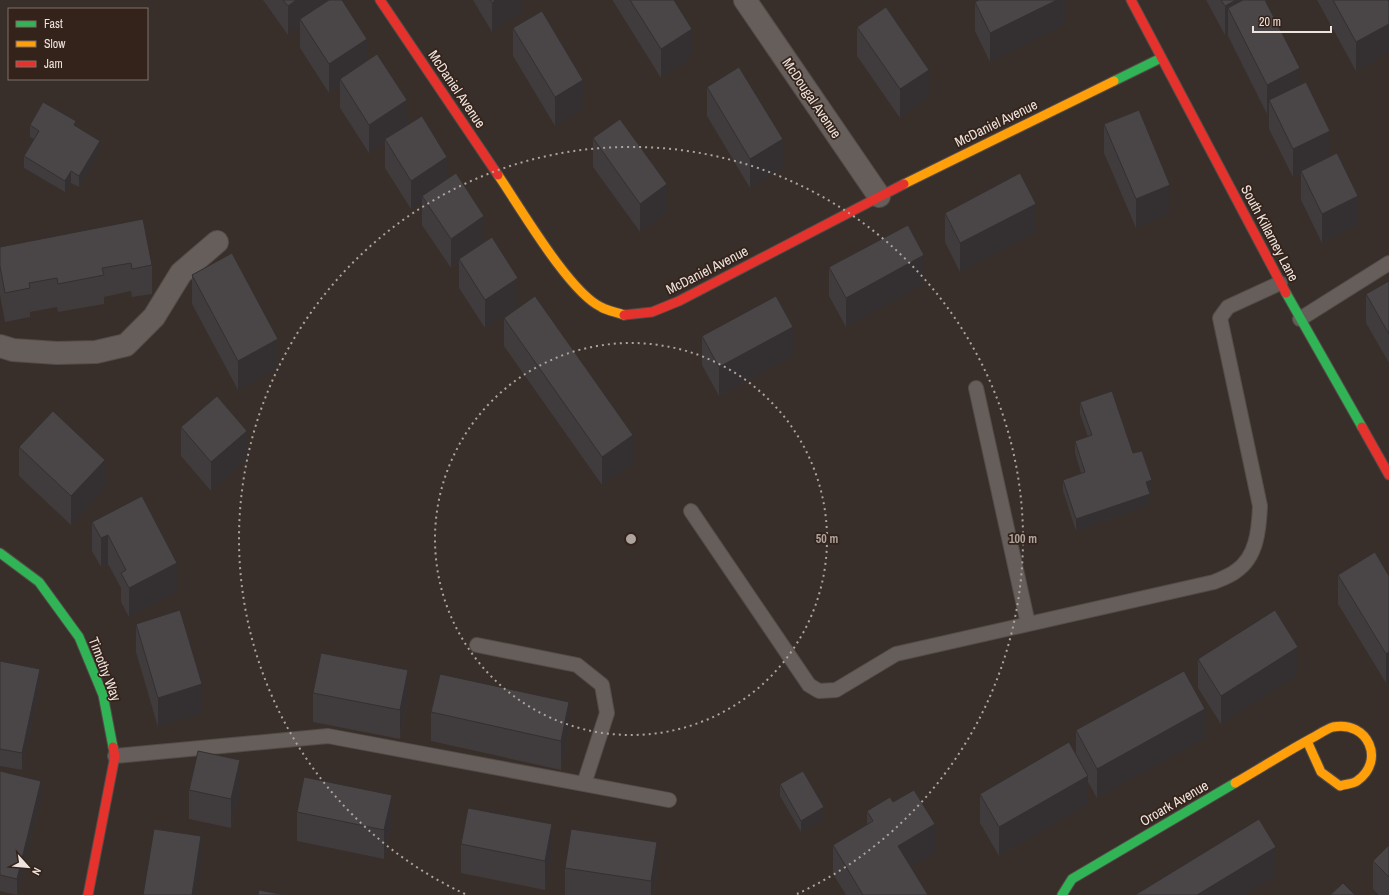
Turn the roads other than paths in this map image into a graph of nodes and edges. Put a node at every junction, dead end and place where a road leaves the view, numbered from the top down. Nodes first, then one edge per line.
1 (380, 0) edge
2 (745, 0) edge
3 (1131, 0) edge
4 (1161, 58) junction
5 (879, 196) junction
6 (217, 242) dead end
7 (1389, 263) edge
8 (1280, 283) junction
9 (1300, 319) junction
10 (0, 346) edge
11 (976, 388) dead end
12 (1389, 475) edge
13 (691, 511) dead end
14 (0, 553) edge
15 (1028, 624) junction
16 (478, 645) dead end
17 (1307, 741) junction
18 (115, 756) junction
19 (584, 784) junction
20 (669, 800) dead end
21 (88, 895) edge
22 (1062, 895) edge

1 - 5 street, McDaniel Avenue
2 - 5 street, McDougal Avenue
3 - 4 street, South Killarney Lane
4 - 5 street, McDaniel Avenue
4 - 8 street, South Killarney Lane
6 - 10 street
7 - 9 lane
8 - 9 street, South Killarney Lane
8 - 15 lane
9 - 12 street, South Killarney Lane
11 - 15 lane
13 - 15 lane
14 - 18 street, Timothy Way
16 - 19 lane
17 - 17 street, Oroark Avenue
17 - 22 street, Oroark Avenue
18 - 19 lane
18 - 21 street, Timothy Way
19 - 20 lane

